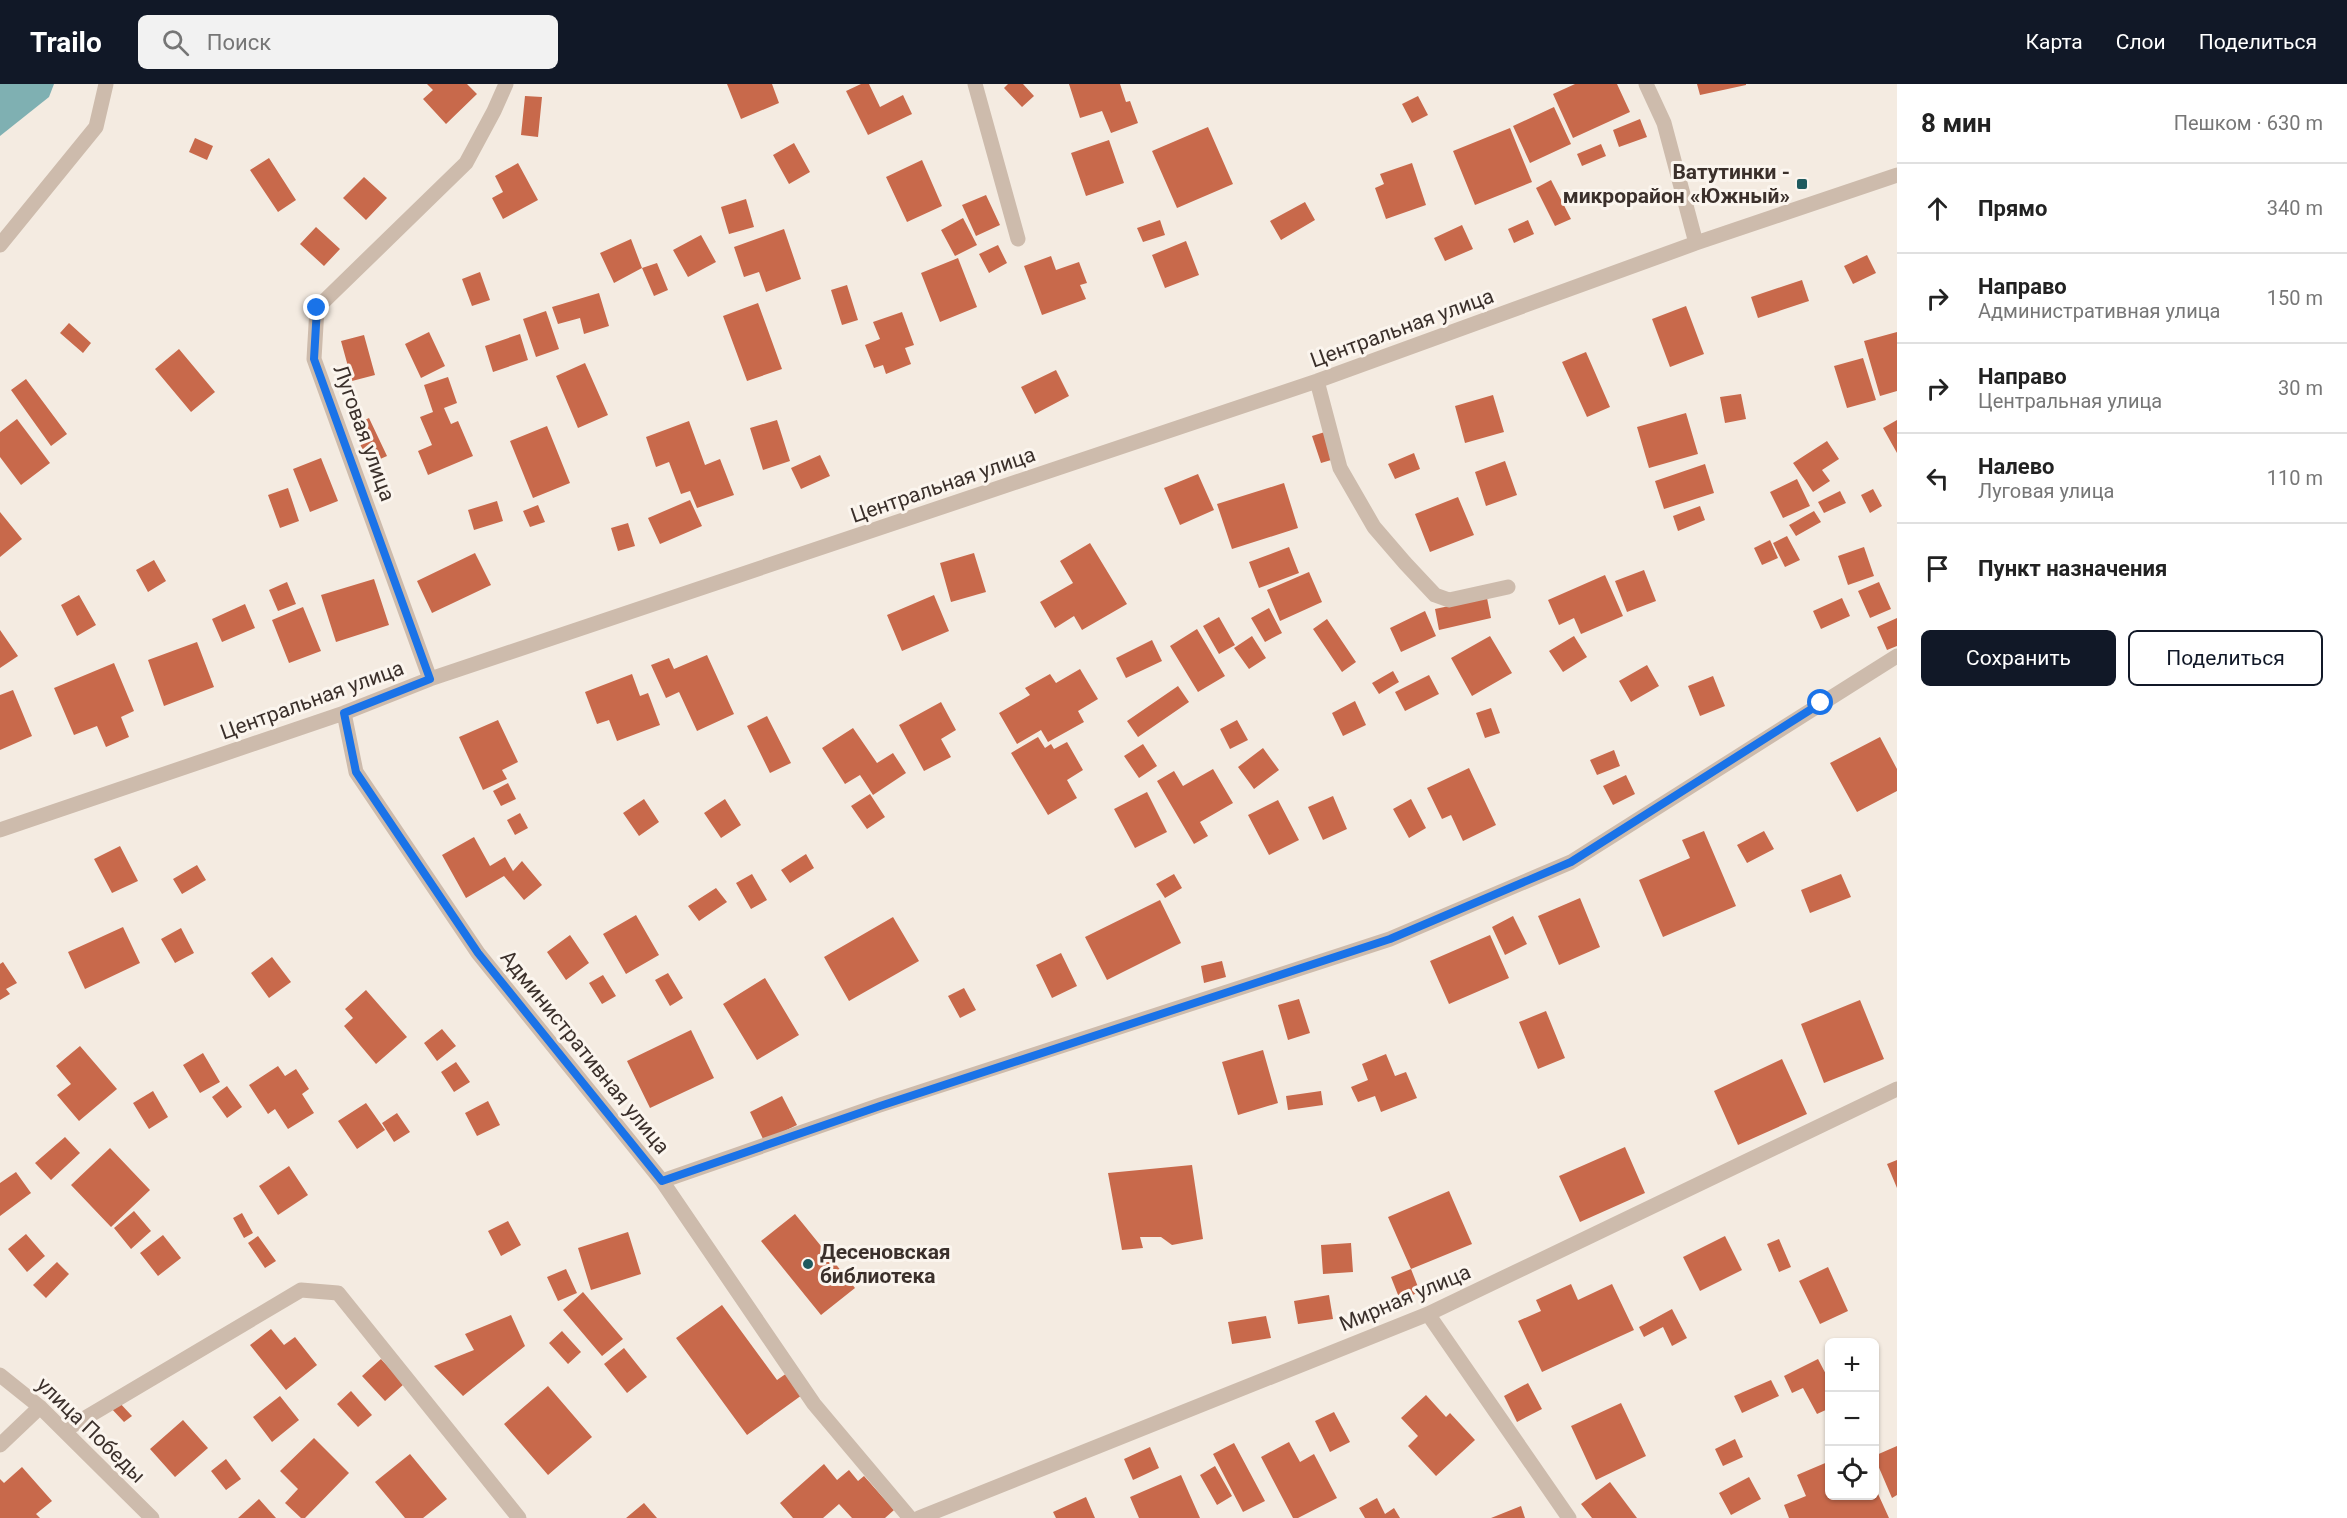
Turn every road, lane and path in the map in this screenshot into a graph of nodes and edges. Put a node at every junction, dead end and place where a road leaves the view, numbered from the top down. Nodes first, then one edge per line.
1 (106, 84) edge
2 (506, 84) edge
3 (975, 84) edge
4 (1646, 84) edge
5 (1897, 175) edge
6 (1018, 239) dead end
7 (1696, 243) junction
8 (0, 245) edge
9 (1317, 381) junction
10 (1508, 587) dead end
11 (1897, 656) edge
12 (430, 679) junction
13 (344, 713) junction
14 (0, 830) edge
15 (1897, 1089) edge
16 (662, 1181) junction
17 (1428, 1314) junction
18 (0, 1375) edge
19 (40, 1407) junction
20 (65, 1430) junction
21 (0, 1445) edge
22 (152, 1518) edge
23 (519, 1518) edge
24 (910, 1518) edge
25 (919, 1518) edge
26 (1569, 1518) edge

1 - 8 street
2 - 12 street, Луговая улица
3 - 6 street
4 - 7 street
5 - 7 street, Центральная улица
7 - 9 street, Центральная улица
9 - 10 street
9 - 12 street, Центральная улица
11 - 16 street
12 - 13 street, Центральная улица
13 - 14 street, Центральная улица
13 - 16 street, Административная улица
15 - 17 street, Мирная улица
16 - 24 street, Административная улица
17 - 25 street, Мирная улица
17 - 26 street
18 - 19 street, улица Победы
19 - 20 street, улица Победы
19 - 21 street
20 - 22 street, улица Победы
20 - 23 street

